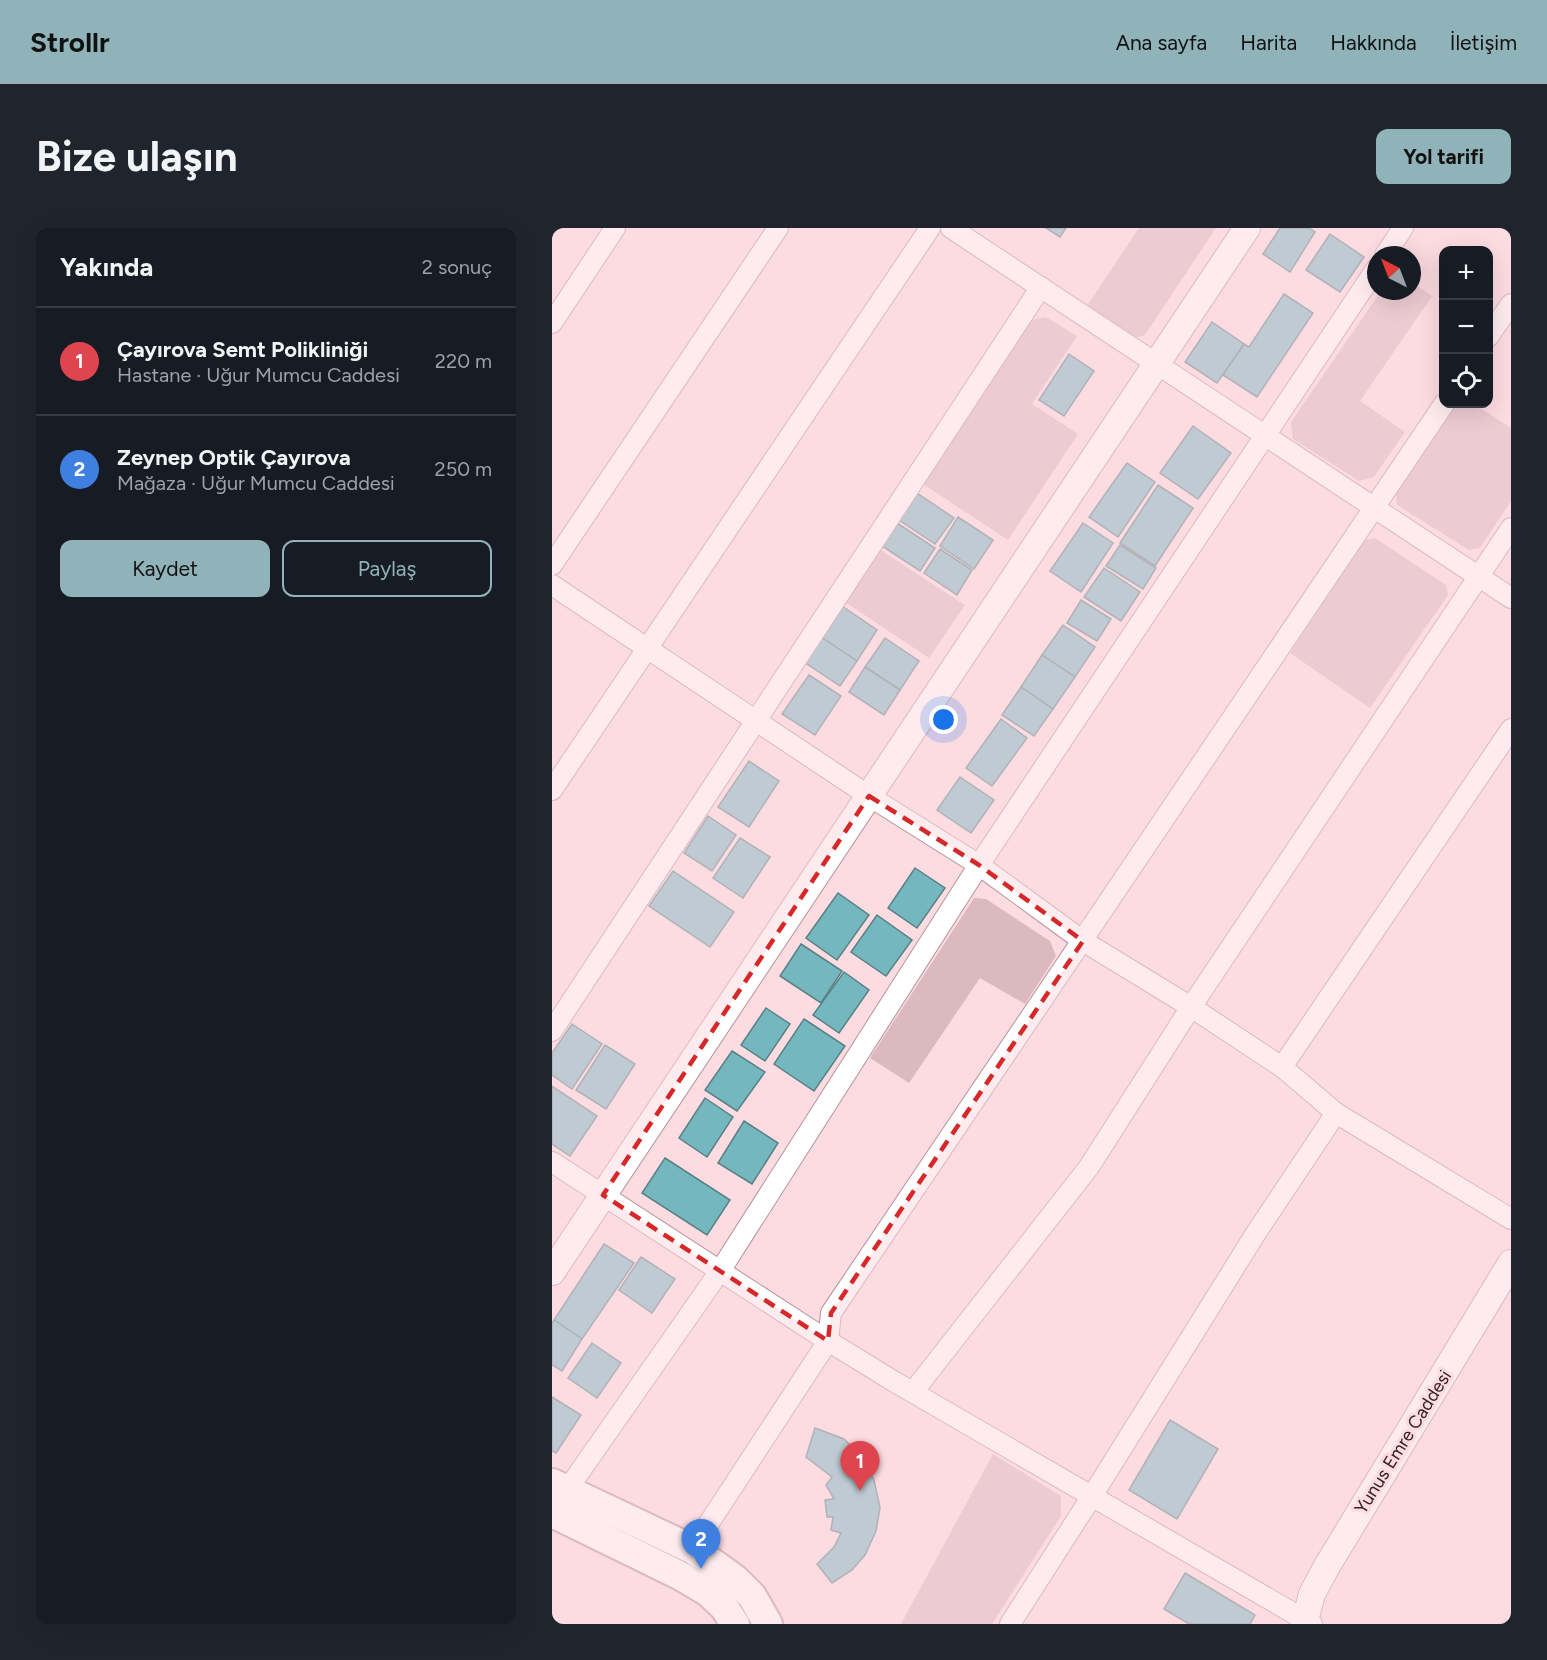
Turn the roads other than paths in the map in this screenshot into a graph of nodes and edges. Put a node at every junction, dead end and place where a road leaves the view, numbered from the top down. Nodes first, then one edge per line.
1 (615, 228) edge
2 (778, 228) edge
3 (930, 228) edge
4 (951, 228) edge
5 (1247, 228) edge
6 (1403, 228) edge
7 (1392, 246) edge
8 (1367, 283) edge
9 (1041, 287) junction
10 (1511, 303) edge
11 (552, 322) edge
12 (1493, 330) edge
13 (1157, 363) junction
14 (1441, 408) edge
15 (1266, 435) junction
16 (1375, 508) junction
17 (1511, 528) edge
18 (552, 565) edge
19 (1479, 576) junction
20 (552, 585) edge
21 (1511, 598) edge
22 (647, 648) junction
23 (756, 721) junction
24 (1511, 729) edge
25 (552, 789) edge
26 (869, 796) junction
27 (979, 866) junction
28 (1083, 941) junction
29 (1191, 1007) junction
30 (552, 1031) edge
31 (1282, 1067) junction
32 (1336, 1113) junction
33 (552, 1162) edge
34 (603, 1195) junction
35 (1511, 1219) edge
36 (1511, 1263) edge
37 (720, 1271) junction
38 (552, 1272) edge
39 (828, 1341) junction
40 (913, 1392) junction
41 (557, 1495) edge
42 (1092, 1496) junction
43 (692, 1549) junction
44 (1307, 1622) edge
45 (735, 1624) edge
46 (768, 1624) edge
47 (1010, 1624) edge

1 - 11 street
2 - 18 street
3 - 22 street
4 - 9 street
5 - 13 street
6 - 7 street
8 - 15 street
9 - 13 street
9 - 23 street
10 - 12 street
13 - 15 street
13 - 26 street
14 - 16 street
15 - 16 street
15 - 27 street
16 - 19 street
16 - 28 street
17 - 19 street
19 - 21 street
19 - 29 street
20 - 22 street
22 - 23 street
22 - 25 street
23 - 26 street
23 - 30 street
24 - 31 street
26 - 27 street
26 - 34 street
27 - 28 street
27 - 37 street
28 - 29 street
28 - 39 street
29 - 31 street
29 - 40 street
31 - 32 street
32 - 35 street
32 - 42 street
33 - 34 street
34 - 37 street
34 - 38 street
36 - 44 street, Yunus Emre Caddesi
37 - 39 street
37 - 41 street
39 - 40 street
39 - 43 street
40 - 42 street
41 - 43 main road
41 - 45 main road
42 - 44 street
42 - 47 street
43 - 46 main road

